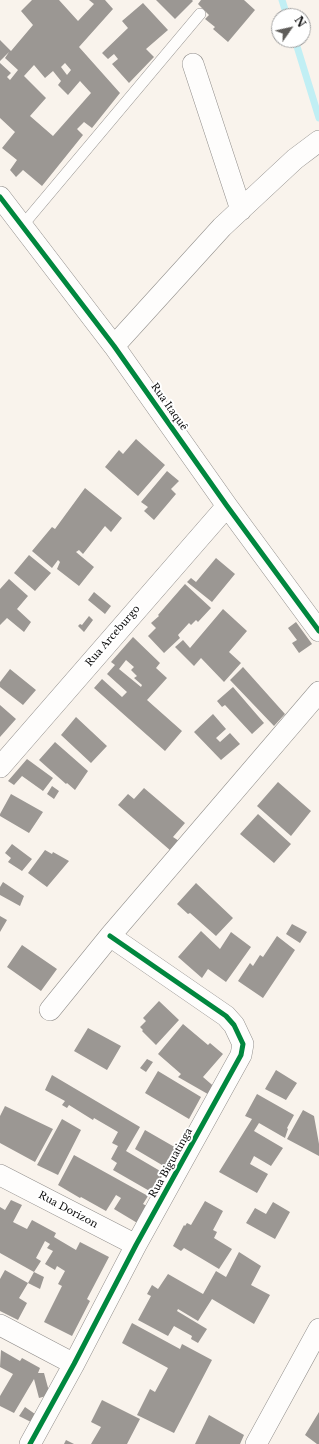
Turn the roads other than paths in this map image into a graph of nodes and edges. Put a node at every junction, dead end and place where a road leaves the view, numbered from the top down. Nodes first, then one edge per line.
1 (200, 14) dead end
2 (193, 64) dead end
3 (319, 141) edge
4 (0, 196) edge
5 (241, 210) junction
6 (22, 226) junction
7 (114, 346) junction
8 (227, 506) junction
9 (319, 631) edge
10 (319, 692) edge
11 (0, 767) edge
12 (110, 936) junction
13 (50, 1010) dead end
14 (0, 1175) edge
15 (136, 1245) junction
16 (0, 1325) edge
17 (319, 1329) edge
18 (74, 1364) junction
19 (30, 1444) edge
20 (256, 1444) edge

1 - 6 lane
2 - 5 street
3 - 5 street
4 - 6 street, Rua Itaquê
5 - 7 street
6 - 7 street, Rua Itaquê
7 - 8 street, Rua Itaquê
8 - 9 street, Rua Itaquê
8 - 11 street, Rua Arceburgo
10 - 12 street
12 - 13 street
12 - 15 street, Rua Biguatinga
14 - 15 street, Rua Dorizon
15 - 18 street, Rua Biguatinga
16 - 18 street
17 - 20 street
18 - 19 street, Rua Biguatinga

